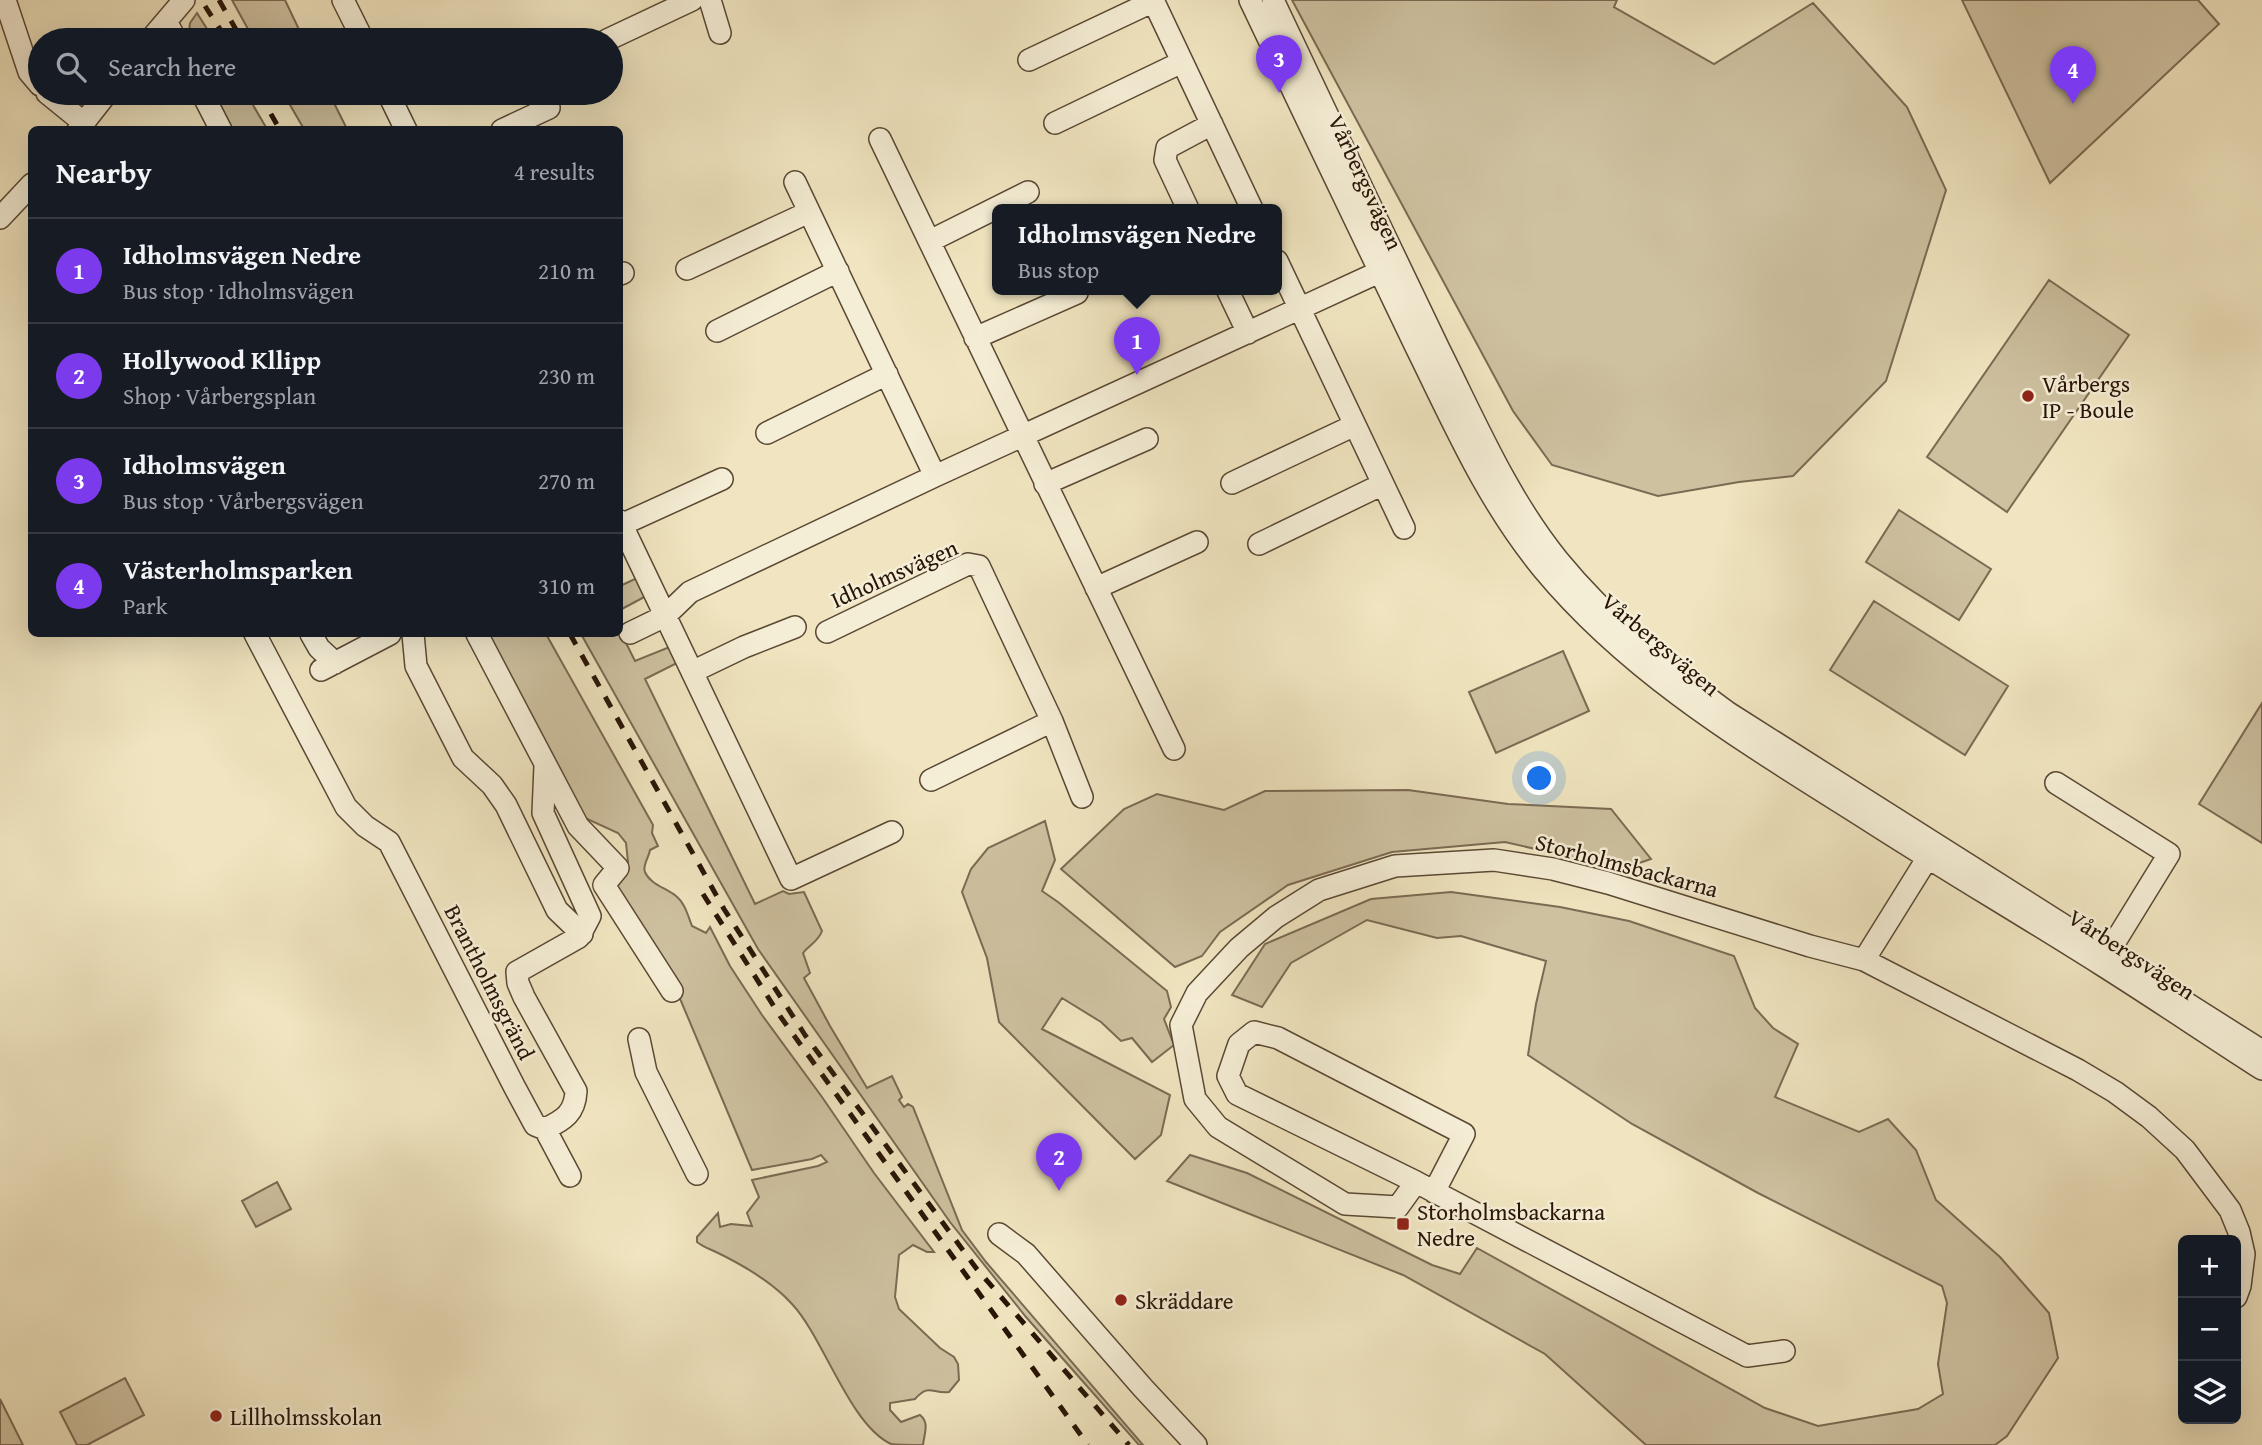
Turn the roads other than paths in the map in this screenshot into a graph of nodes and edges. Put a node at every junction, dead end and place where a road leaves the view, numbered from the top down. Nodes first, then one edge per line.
1 (5, 0) edge
2 (184, 0) edge
3 (343, 0) edge
4 (692, 0) edge
5 (710, 0) edge
6 (1250, 0) edge
7 (1273, 0) edge
8 (1153, 1) edge
9 (652, 8) edge
10 (172, 28) edge
11 (357, 28) edge
12 (623, 29) edge
13 (720, 33) dead end
14 (1029, 60) dead end
15 (1182, 62) junction
16 (28, 69) edge
17 (59, 105) edge
18 (98, 105) edge
19 (208, 105) edge
20 (394, 105) edge
21 (549, 108) dead end
22 (1055, 122) dead end
23 (1212, 124) junction
24 (81, 126) edge
25 (219, 126) edge
26 (405, 126) edge
27 (511, 126) edge
28 (880, 139) dead end
29 (795, 182) dead end
30 (28, 188) edge
31 (1028, 192) dead end
32 (1004, 204) edge
33 (1186, 204) edge
34 (1250, 204) edge
35 (992, 210) edge
36 (809, 212) junction
37 (0, 218) edge
38 (930, 241) junction
39 (1388, 268) junction
40 (687, 269) dead end
41 (838, 271) junction
42 (1282, 271) edge
43 (1072, 295) edge
44 (1230, 295) edge
45 (1300, 309) junction
46 (717, 331) dead end
47 (1248, 333) junction
48 (975, 338) junction
49 (887, 374) junction
50 (1355, 425) junction
51 (767, 433) dead end
52 (1023, 436) junction
53 (1147, 439) dead end
54 (935, 476) junction
55 (722, 479) dead end
56 (1232, 483) dead end
57 (1045, 484) junction
58 (1382, 484) junction
59 (623, 522) edge
60 (1404, 528) dead end
61 (623, 529) edge
62 (1197, 542) dead end
63 (1259, 544) dead end
64 (1096, 587) junction
65 (665, 616) junction
66 (794, 626) dead end
67 (827, 632) dead end
68 (630, 634) dead end
69 (257, 637) edge
70 (312, 637) edge
71 (384, 637) edge
72 (413, 637) edge
73 (479, 637) edge
74 (692, 672) junction
75 (1052, 721) junction
76 (1174, 749) dead end
77 (545, 766) junction
78 (931, 780) dead end
79 (2056, 783) dead end
80 (1082, 797) dead end
81 (892, 832) dead end
82 (1933, 850) junction
83 (582, 934) junction
84 (2105, 958) junction
85 (1864, 960) junction
86 (672, 991) dead end
87 (639, 1039) dead end
88 (2262, 1051) edge
89 (2262, 1069) edge
90 (545, 1129) junction
91 (697, 1174) dead end
92 (570, 1175) dead end
93 (1425, 1187) junction
94 (999, 1234) dead end
95 (2240, 1235) edge
96 (2241, 1241) edge
97 (2241, 1278) edge
98 (1784, 1351) dead end
99 (1196, 1445) edge

1 - 16 street
2 - 10 street
3 - 11 street
4 - 9 street
5 - 13 street
6 - 39 street, Vårbergsvägen
7 - 39 street, Vårbergsvägen
8 - 14 street
8 - 15 street
9 - 12 street
15 - 22 street
15 - 23 street
17 - 24 street
18 - 24 street
19 - 25 street
20 - 26 street
21 - 27 street
23 - 33 street
23 - 34 street
28 - 38 street
29 - 36 street
30 - 37 street
31 - 32 street
35 - 38 street
36 - 40 street
36 - 41 street
38 - 48 street
39 - 45 street
39 - 82 street, Vårbergsvägen
41 - 46 street
41 - 49 street
42 - 45 street
43 - 48 street
44 - 47 street
45 - 47 street
45 - 50 street
47 - 52 street
48 - 52 street
49 - 51 street
49 - 54 street
50 - 56 street
50 - 58 street
52 - 54 street
52 - 57 street
53 - 57 street
54 - 65 street
55 - 59 street
57 - 64 street
58 - 60 street
58 - 63 street
61 - 65 street
62 - 64 street
64 - 76 street
65 - 68 street
65 - 74 street
66 - 74 street
67 - 75 street, Idholmsvägen
69 - 90 street, Brantholmsgränd
70 - 71 street
72 - 83 street
73 - 77 street
74 - 81 street
75 - 78 street
75 - 80 street, Idholmsvägen
77 - 83 street
77 - 86 street
79 - 84 street
82 - 84 street, Vårbergsvägen
82 - 85 street
83 - 90 street, Brantholmsgränd
84 - 88 street, Vårbergsvägen
84 - 89 street, Vårbergsvägen
85 - 93 street, Storholmsbackarna
85 - 95 street, Storholmsbackarna
87 - 91 street
90 - 92 street
93 - 93 street
93 - 98 street
94 - 99 street
96 - 97 street, Storholmsbackarna

